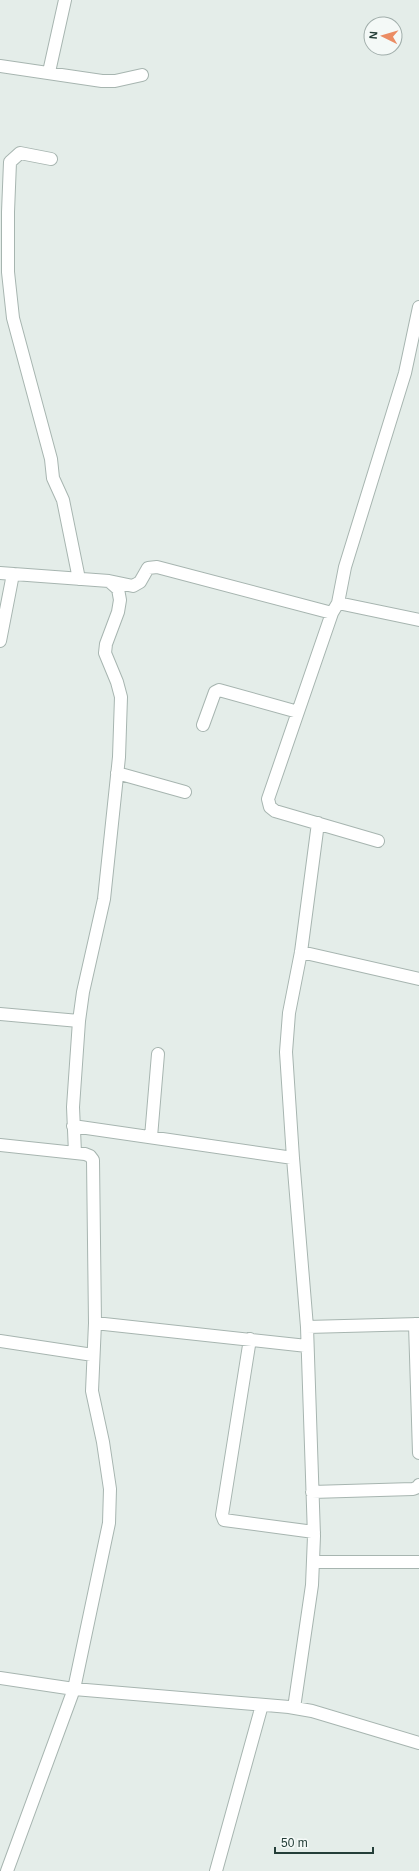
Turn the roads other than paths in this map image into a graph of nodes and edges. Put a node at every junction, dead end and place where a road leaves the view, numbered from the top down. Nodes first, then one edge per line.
1 (65, 0) edge
2 (0, 66) edge
3 (49, 72) junction
4 (142, 75) dead end
5 (51, 158) dead end
6 (419, 307) edge
7 (0, 573) edge
8 (13, 574) junction
9 (79, 579) junction
10 (109, 581) junction
11 (335, 608) junction
12 (419, 620) edge
13 (0, 641) edge
14 (298, 712) junction
15 (203, 725) dead end
16 (117, 773) junction
17 (185, 792) dead end
18 (318, 823) junction
19 (378, 841) dead end
20 (301, 952) junction
21 (419, 979) edge
22 (0, 1014) edge
23 (79, 1021) junction
24 (158, 1054) dead end
25 (73, 1126) junction
26 (151, 1137) junction
27 (0, 1145) edge
28 (75, 1153) junction
29 (293, 1158) junction
30 (95, 1323) junction
31 (417, 1324) edge
32 (307, 1327) junction
33 (250, 1339) junction
34 (0, 1341) edge
35 (306, 1346) junction
36 (93, 1356) junction
37 (419, 1453) edge
38 (419, 1485) edge
39 (312, 1492) junction
40 (314, 1532) junction
41 (313, 1562) junction
42 (419, 1562) edge
43 (0, 1678) edge
44 (74, 1689) junction
45 (262, 1705) junction
46 (294, 1708) junction
47 (419, 1743) edge
48 (8, 1871) edge
49 (216, 1871) edge

1 - 3 street
2 - 3 street
3 - 4 street
5 - 9 street
6 - 11 street
7 - 8 street
8 - 9 street
8 - 13 street
9 - 10 street
10 - 11 street
10 - 16 street
11 - 12 street
11 - 14 street
14 - 15 street
14 - 18 street
16 - 17 street
16 - 23 street
18 - 19 street
18 - 20 street
20 - 21 street
20 - 29 street
22 - 23 street
23 - 25 street
24 - 26 street
25 - 26 street
25 - 28 street
26 - 29 street
27 - 28 street
28 - 30 street
29 - 32 street
30 - 33 street
30 - 36 street
31 - 32 street
31 - 37 street
32 - 35 street
33 - 35 street
33 - 40 street
34 - 36 street
35 - 39 street
36 - 44 street
38 - 39 street
39 - 40 street
40 - 41 street
41 - 42 street
41 - 46 street
43 - 44 street
44 - 45 street
44 - 48 street
45 - 46 street
45 - 49 street
46 - 47 street

